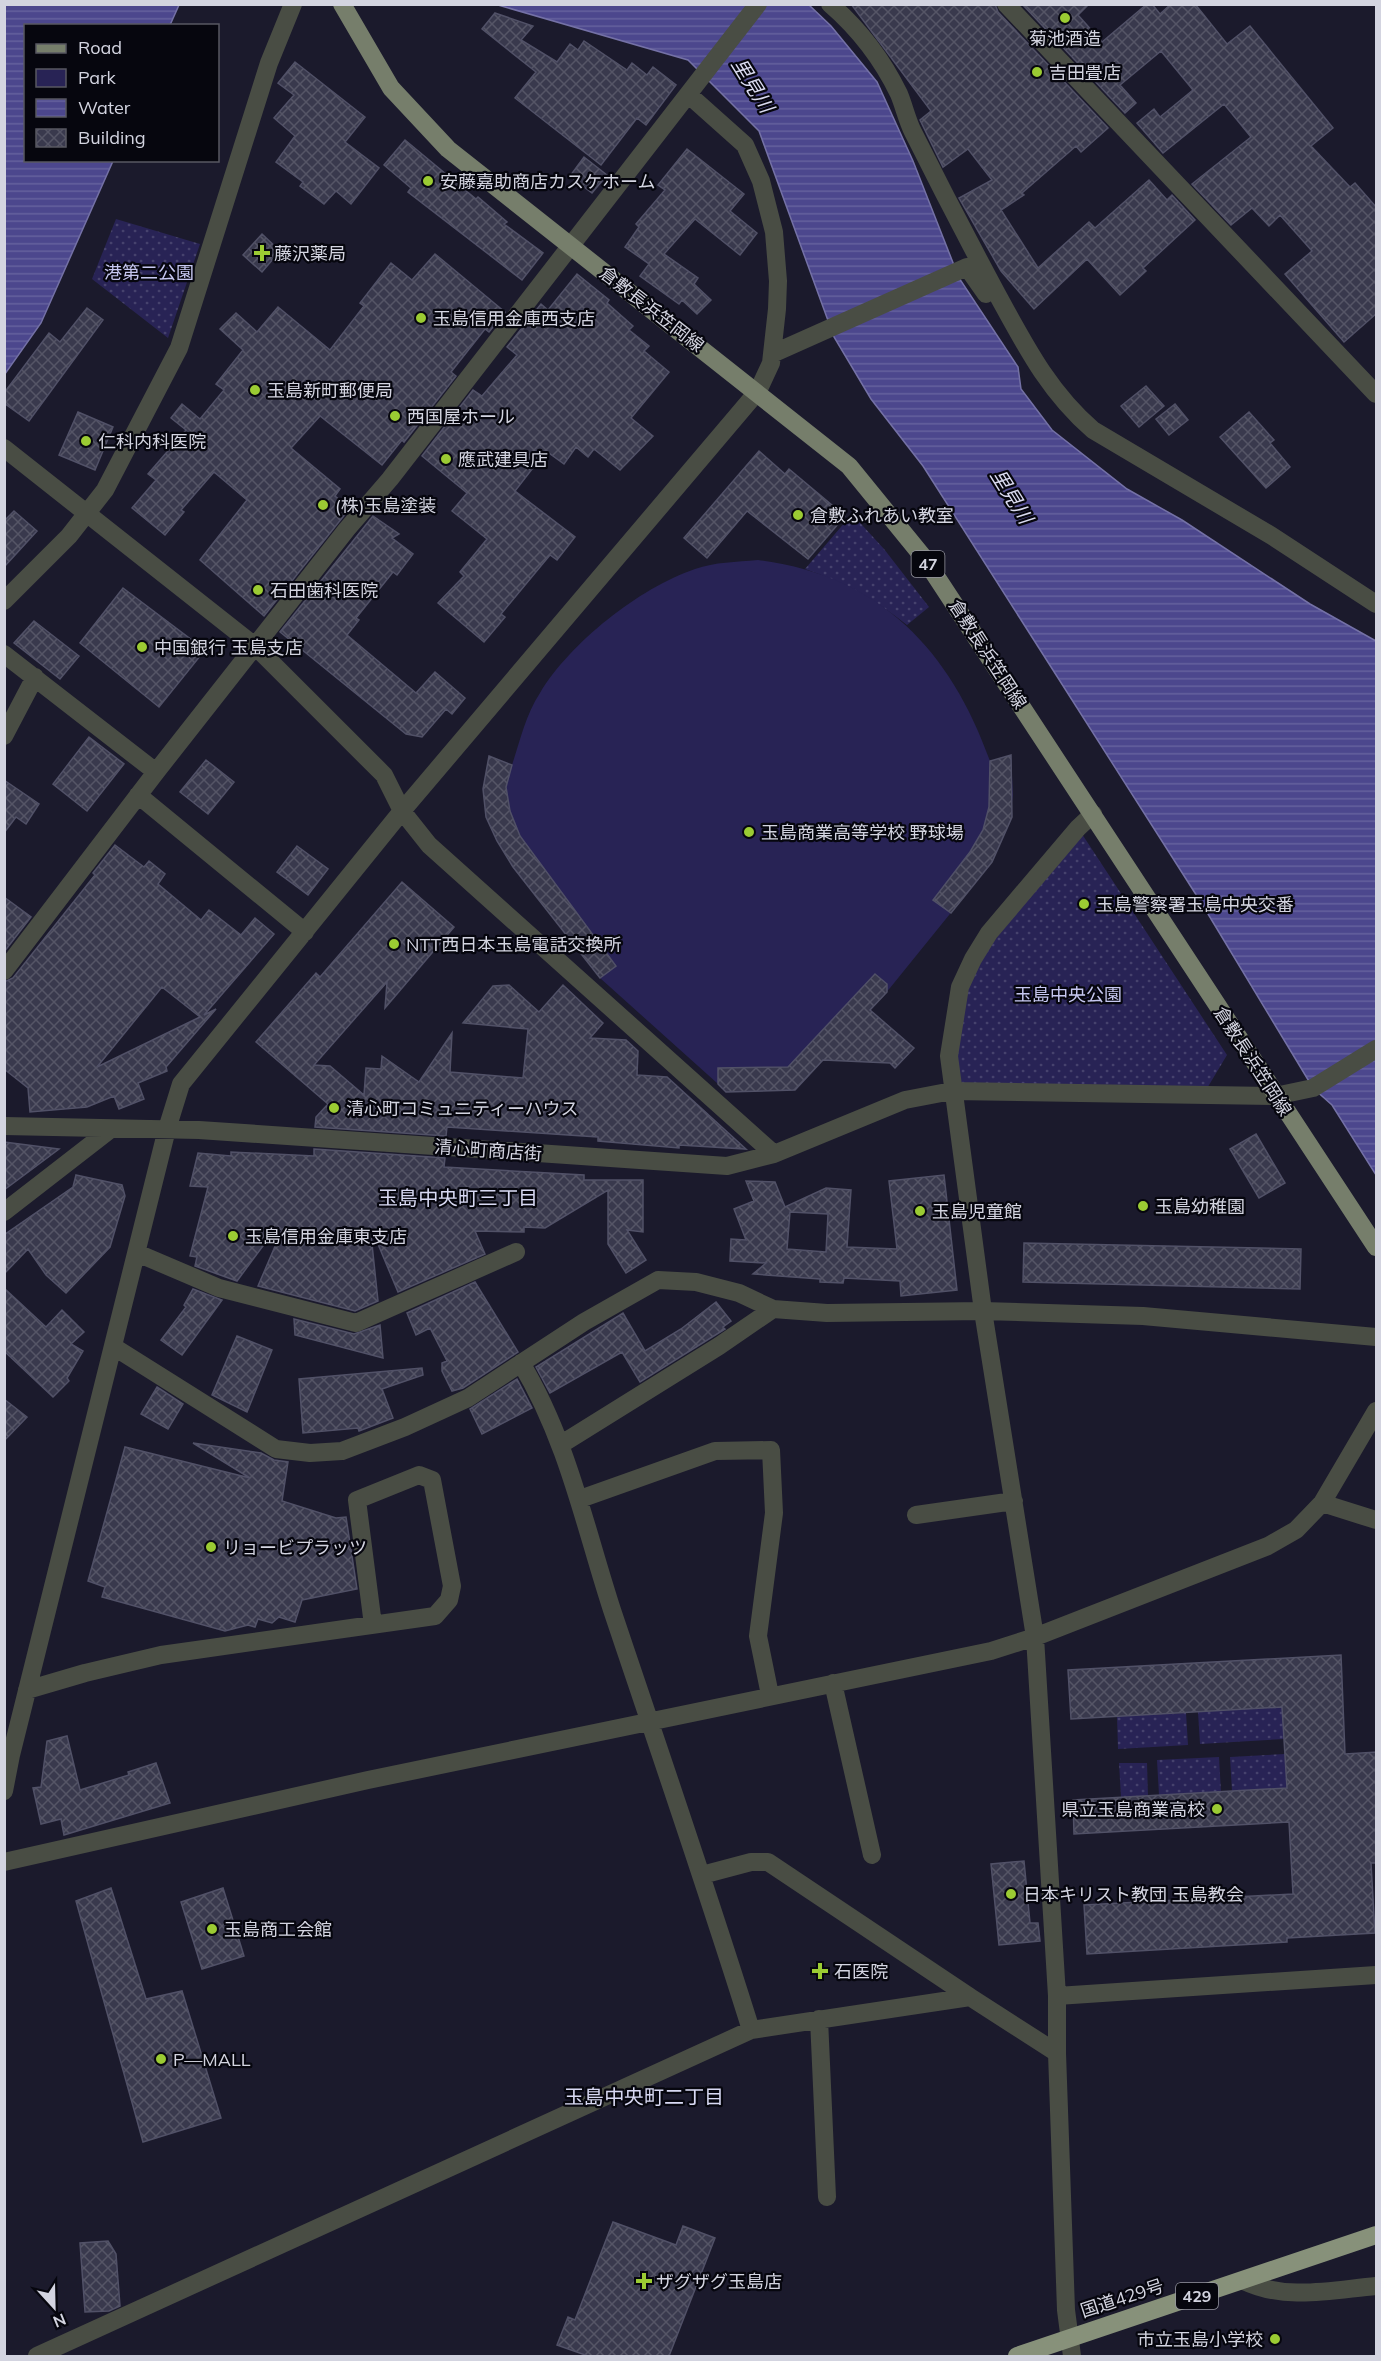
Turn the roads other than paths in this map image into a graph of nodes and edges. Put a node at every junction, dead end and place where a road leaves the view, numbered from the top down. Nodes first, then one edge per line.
1 (293, 4) edge
2 (342, 4) edge
3 (758, 4) edge
4 (830, 4) edge
5 (1006, 4) edge
6 (694, 90) junction
7 (947, 200) junction
8 (572, 246) junction
9 (967, 267) junction
10 (1004, 306) junction
11 (772, 354) junction
12 (758, 391) junction
13 (1377, 394) edge
14 (4, 448) edge
15 (89, 513) junction
16 (4, 600) edge
17 (1377, 604) edge
18 (256, 647) junction
19 (4, 654) edge
20 (35, 677) junction
21 (4, 736) edge
22 (156, 772) junction
23 (138, 795) junction
24 (402, 811) junction
25 (1093, 814) junction
26 (306, 932) junction
27 (4, 971) edge
28 (1377, 1049) edge
29 (952, 1091) junction
30 (1275, 1096) junction
31 (4, 1126) edge
32 (111, 1129) junction
33 (166, 1129) junction
34 (774, 1154) junction
35 (4, 1212) edge
36 (1377, 1248) edge
37 (516, 1252) dead end
38 (137, 1253) junction
39 (773, 1309) junction
40 (983, 1311) junction
41 (1377, 1337) edge
42 (114, 1347) junction
43 (521, 1363) junction
44 (1377, 1411) edge
45 (560, 1445) junction
46 (579, 1499) junction
47 (1014, 1501) junction
48 (1322, 1503) junction
49 (916, 1515) dead end
50 (1377, 1520) edge
51 (373, 1625) junction
52 (1035, 1637) junction
53 (833, 1683) junction
54 (27, 1690) junction
55 (770, 1695) junction
56 (649, 1721) junction
57 (4, 1791) edge
58 (872, 1855) dead end
59 (4, 1862) edge
60 (702, 1875) junction
61 (1377, 1975) edge
62 (1057, 1996) junction
63 (970, 1997) junction
64 (819, 2019) junction
65 (751, 2030) junction
66 (1057, 2053) junction
67 (827, 2197) dead end
68 (1377, 2235) edge
69 (1244, 2281) junction
70 (1377, 2286) edge
71 (1069, 2338) junction
72 (37, 2356) edge
73 (1017, 2356) edge
74 (1072, 2356) edge

1 - 15 street
2 - 8 main road, 倉敷長浜笠岡線 / 47
3 - 6 street
4 - 7 street
5 - 13 street
6 - 8 street
6 - 11 street
7 - 9 street
7 - 10 street
8 - 12 main road, 倉敷長浜笠岡線 / 47
8 - 18 street
9 - 10 street
9 - 11 street
10 - 17 street
11 - 12 street
12 - 24 street
12 - 25 main road, 倉敷長浜笠岡線 / 47
14 - 15 street
15 - 16 street
15 - 18 street
18 - 22 street
18 - 24 street
19 - 20 street
20 - 21 street
20 - 22 street
22 - 23 street
23 - 26 street
23 - 27 street
24 - 26 street
24 - 34 street
25 - 29 street
25 - 30 main road, 倉敷長浜笠岡線 / 47
26 - 33 street
28 - 30 street, 清心町商店街
29 - 30 street, 清心町商店街
29 - 34 street, 清心町商店街
29 - 40 street
30 - 36 main road, 倉敷長浜笠岡線 / 47
31 - 32 street, 清心町商店街
32 - 33 street, 清心町商店街
32 - 35 street
33 - 34 street, 清心町商店街
33 - 38 street
37 - 38 street
38 - 42 street
39 - 40 street
39 - 43 street
39 - 45 street
40 - 41 street
40 - 47 street
42 - 43 street
42 - 54 street
43 - 45 street
44 - 48 street
45 - 46 street
46 - 55 street
46 - 56 street
47 - 49 street
47 - 52 street
48 - 50 street
48 - 52 street
51 - 51 street
51 - 54 street
52 - 53 street
52 - 62 street
53 - 55 street
53 - 58 street
54 - 57 street
55 - 56 street
56 - 59 street
56 - 60 street
60 - 63 street
60 - 65 street
61 - 62 street
62 - 66 street
63 - 64 street
63 - 66 street
64 - 65 street
64 - 67 street
65 - 72 street
66 - 71 street
68 - 69 highway, 国道429号 / 429
69 - 70 street
69 - 71 highway, 国道429号 / 429
71 - 73 highway, 国道429号 / 429
71 - 74 street

